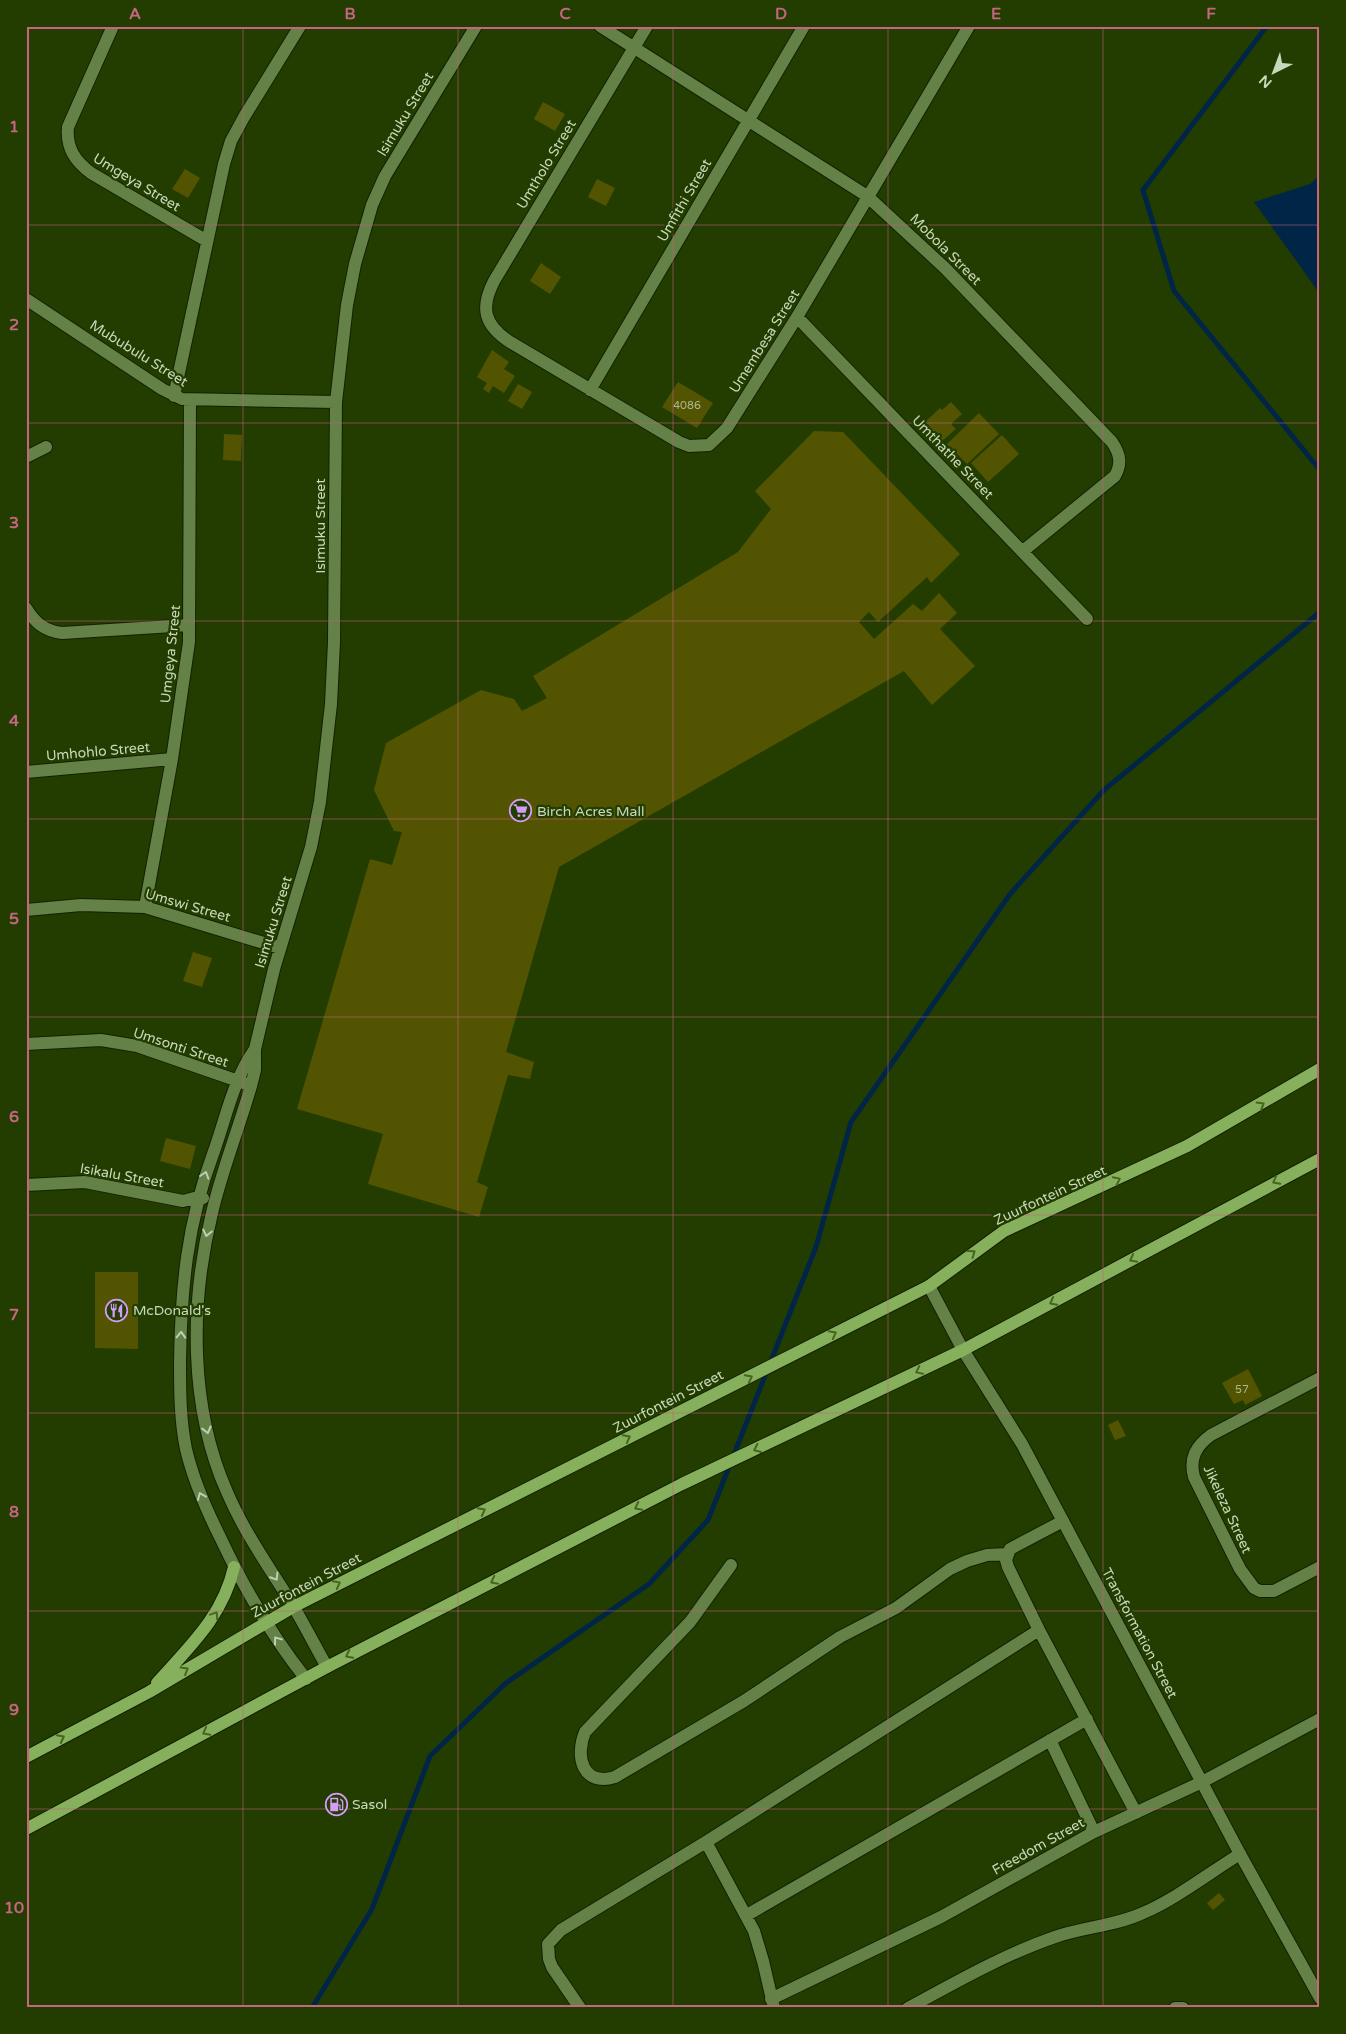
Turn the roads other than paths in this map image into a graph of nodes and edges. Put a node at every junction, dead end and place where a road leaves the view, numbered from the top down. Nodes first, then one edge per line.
1 (113, 26) edge
2 (300, 26) edge
3 (476, 26) edge
4 (600, 26) edge
5 (647, 26) edge
6 (804, 26) edge
7 (968, 26) edge
8 (634, 48) junction
9 (748, 120) junction
10 (868, 196) junction
11 (207, 241) junction
12 (26, 299) edge
13 (798, 317) junction
14 (489, 322) joint
15 (590, 390) junction
16 (174, 396) junction
17 (190, 400) junction
18 (336, 402) junction
19 (46, 447) dead end
20 (26, 457) edge
21 (1023, 551) junction
22 (26, 608) edge
23 (1087, 619) dead end
24 (189, 625) junction
25 (172, 759) junction
26 (26, 772) edge
27 (145, 907) junction
28 (26, 910) edge
29 (280, 948) junction
30 (26, 1044) edge
31 (255, 1049) junction
32 (1320, 1069) edge
33 (237, 1081) junction
34 (251, 1086) junction
35 (1320, 1159) edge
36 (26, 1185) edge
37 (198, 1197) junction
38 (184, 1201) junction
39 (213, 1207) junction
40 (195, 1211) junction
41 (929, 1286) junction
42 (963, 1350) junction
43 (1320, 1378) edge
44 (1063, 1521) junction
45 (1007, 1554) junction
46 (731, 1565) dead end
47 (234, 1567) junction
48 (1320, 1567) edge
49 (293, 1606) junction
50 (265, 1623) junction
51 (1039, 1630) junction
52 (327, 1667) junction
53 (306, 1678) junction
54 (149, 1692) junction
55 (1087, 1719) junction
56 (1320, 1719) edge
57 (1050, 1740) junction
58 (26, 1757) edge
59 (1202, 1782) junction
60 (1136, 1813) junction
61 (26, 1829) edge
62 (1094, 1832) junction
63 (706, 1842) junction
64 (1240, 1854) junction
65 (747, 1915) junction
66 (1320, 1998) edge
67 (773, 2003) edge
68 (580, 2008) edge
69 (908, 2008) edge
70 (1175, 2008) edge
71 (1183, 2008) edge

1 - 11 street, Umgeya Street
2 - 11 street
3 - 18 street, Isimuku Street
4 - 8 street, Mobola Street
5 - 8 street, Umtholo Street
6 - 9 street, Umfithi Street
7 - 10 street, Umembesa Street
8 - 9 street, Mobola Street
8 - 14 street, Umtholo Street
9 - 10 street, Mobola Street
9 - 15 street, Umfithi Street
10 - 13 street, Umembesa Street
10 - 21 street, Mobola Street
11 - 16 street
12 - 16 street, Mububulu Street
13 - 15 street, Umembesa Street
13 - 21 street, Umthathe Street
14 - 15 street, Umembesa Street
16 - 17 street, Mububulu Street
17 - 18 street, Mububulu Street
17 - 24 street, Umgeya Street
18 - 29 street, Isimuku Street
19 - 20 street
21 - 23 street, Umthathe Street
22 - 24 street
24 - 25 street, Umgeya Street
25 - 26 street, Umhohlo Street
25 - 27 street, Umgeya Street
27 - 28 street, Umswi Street
27 - 29 street, Umswi Street
29 - 31 street, Isimuku Street
30 - 33 street, Umsonti Street
31 - 33 street, Isimuku Street
31 - 34 street, Isimuku Street
41 -> 32 main road, Zuurfontein Street
33 - 34 street, Umsonti Street
37 -> 33 street, Isimuku Street
34 - 39 street, Isimuku Street
35 -> 42 main road
36 - 38 street, Isikalu Street
37 - 38 street, Isikalu Street
37 - 39 street, Isikalu Street
37 - 40 street, Isimuku Street
38 - 40 street
39 - 40 street
39 -> 49 street, Isimuku Street
47 -> 40 street, Isimuku Street
41 - 42 street, Transformation Street
49 -> 41 main road, Zuurfontein Street
42 - 44 street, Transformation Street
42 -> 52 main road
43 - 48 street, Jikeleza Street
44 - 45 street
44 - 59 street, Transformation Street
45 - 46 street
45 - 51 street
47 - 50 street, Isimuku Street
54 -> 47 main road
49 - 50 main road, Zuurfontein Street
49 - 52 street, Isimuku Street
53 -> 50 street, Isimuku Street
54 -> 50 main road, Zuurfontein Street
51 - 55 street
51 - 63 street
52 - 53 main road
53 -> 61 main road
58 -> 54 main road, Zuurfontein Street
55 - 57 street
55 - 60 street
56 - 59 street, Freedom Street
57 - 62 street
57 - 65 street
59 - 60 street, Freedom Street
59 - 64 street, Transformation Street
60 - 62 street, Freedom Street
62 - 67 street, Freedom Street
63 - 65 street
63 - 68 street
64 - 66 street, Transformation Street
64 - 69 street
65 - 67 street
70 - 71 street

